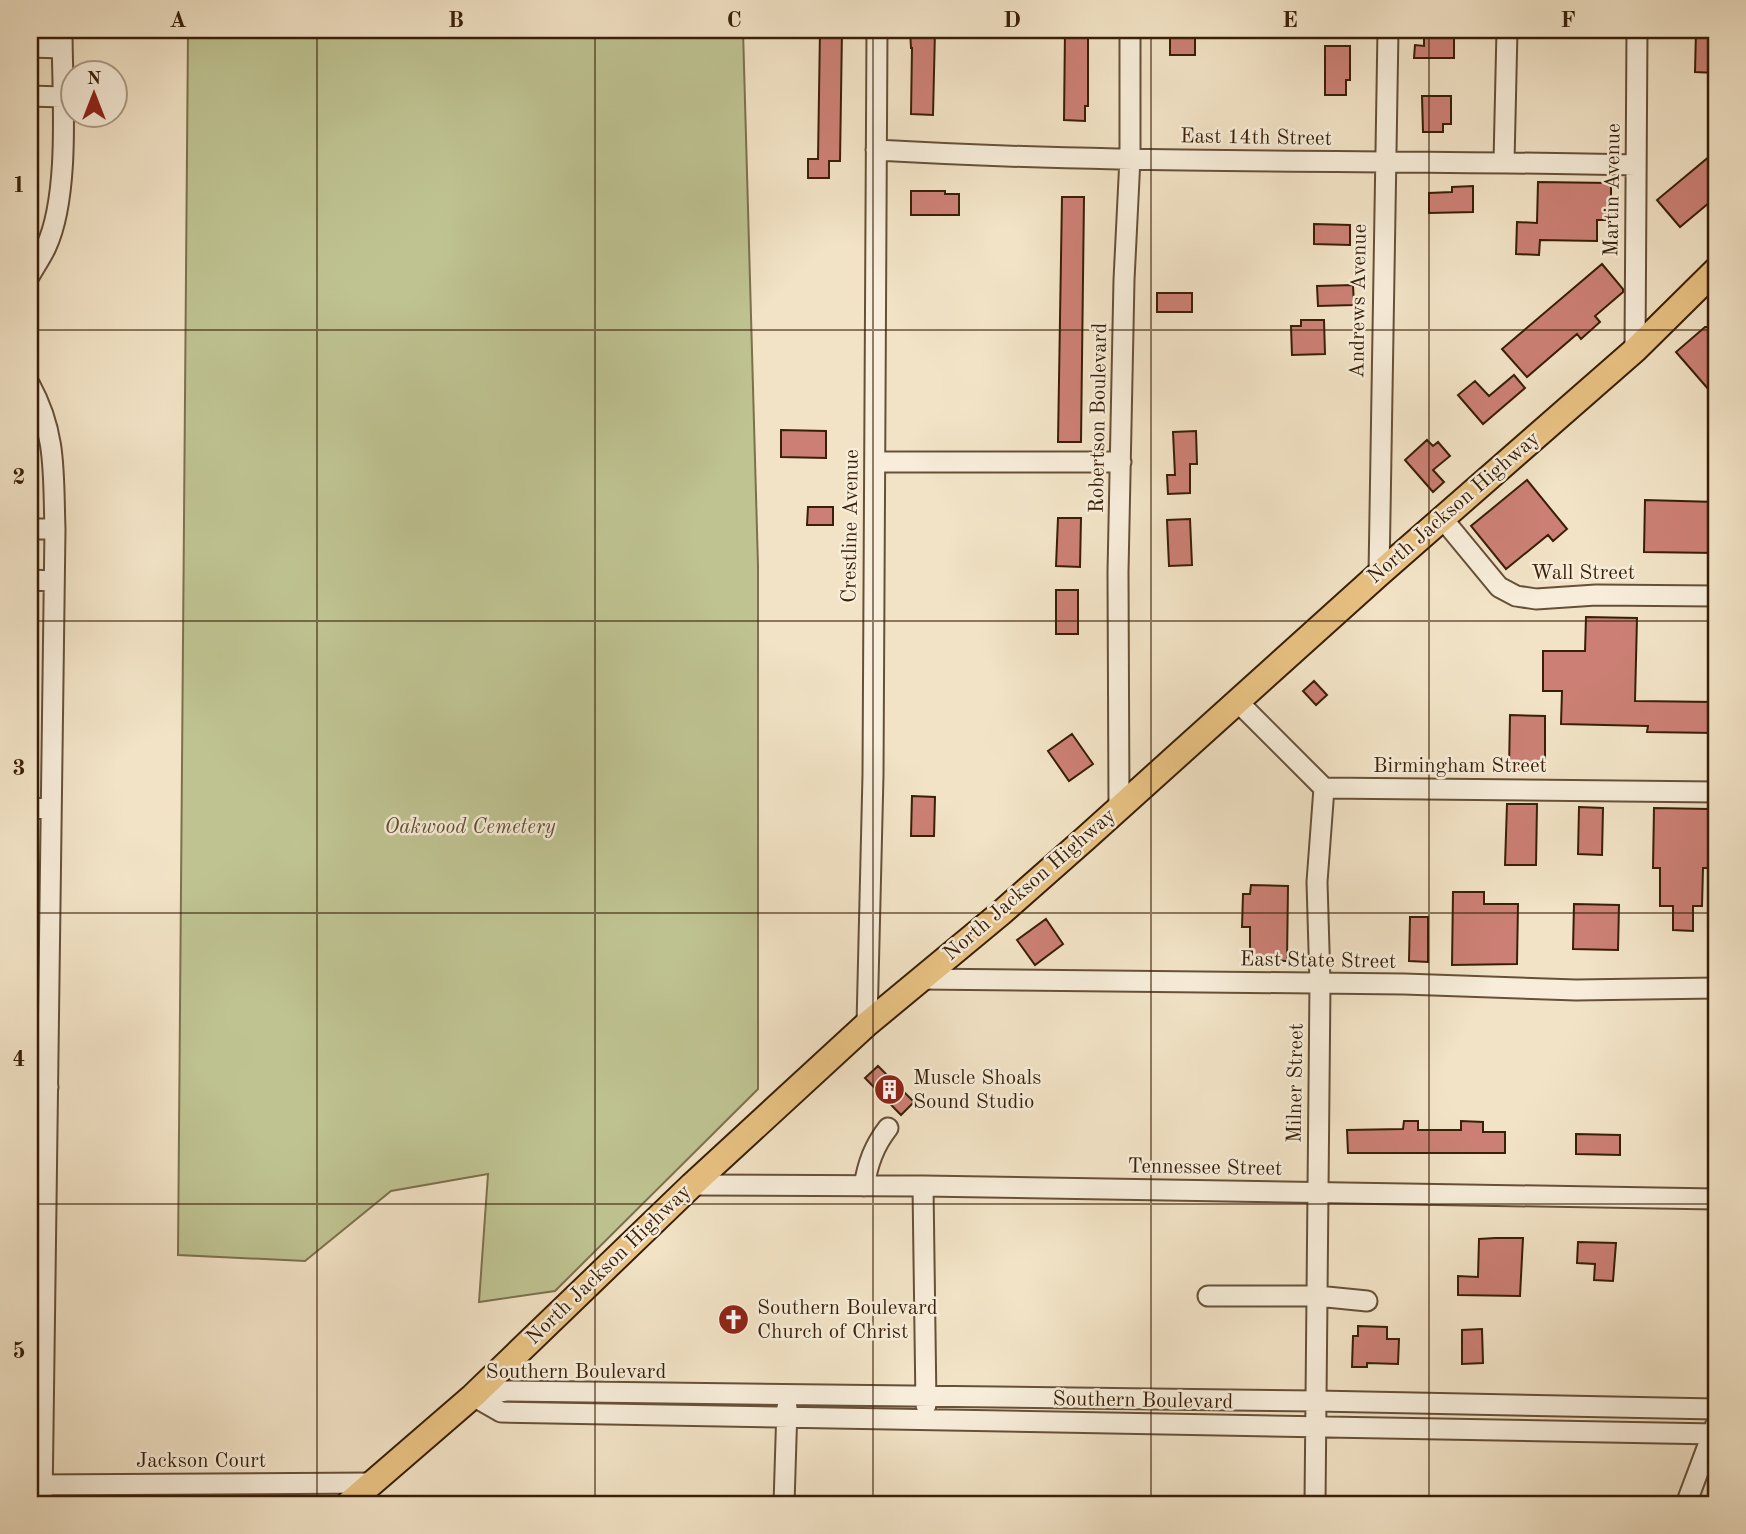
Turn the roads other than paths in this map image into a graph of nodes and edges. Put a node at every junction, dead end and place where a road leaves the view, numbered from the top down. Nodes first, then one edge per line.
1 (877, 30) edge
2 (1130, 30) edge
3 (1388, 30) edge
4 (1507, 30) edge
5 (1637, 30) edge
6 (62, 39) edge
7 (30, 47) edge
8 (62, 60) edge
9 (30, 96) edge
10 (60, 97) edge
11 (62, 130) edge
12 (876, 149) junction
13 (1130, 158) junction
14 (1385, 162) junction
15 (1504, 162) junction
16 (1636, 164) junction
17 (1715, 273) edge
18 (30, 275) edge
19 (1635, 350) junction
20 (30, 385) edge
21 (874, 461) junction
22 (1121, 462) junction
23 (1443, 518) junction
24 (30, 529) edge
25 (55, 529) junction
26 (1379, 574) junction
27 (30, 580) edge
28 (54, 581) junction
29 (1716, 596) edge
30 (1238, 702) junction
31 (1324, 788) junction
32 (1716, 792) edge
33 (1119, 807) junction
34 (30, 808) edge
35 (51, 808) junction
36 (920, 979) junction
37 (1320, 983) junction
38 (1716, 988) edge
39 (867, 1024) junction
40 (39, 1033) edge
41 (39, 1086) edge
42 (888, 1128) dead end
43 (692, 1185) junction
44 (864, 1186) junction
45 (923, 1186) junction
46 (1317, 1192) junction
47 (1716, 1199) edge
48 (37, 1269) edge
49 (1208, 1296) dead end
50 (1317, 1296) junction
51 (1367, 1301) dead end
52 (787, 1394) junction
53 (926, 1395) junction
54 (473, 1396) junction
55 (1317, 1401) junction
56 (1716, 1409) edge
57 (787, 1419) junction
58 (927, 1419) junction
59 (1317, 1427) junction
60 (1715, 1431) edge
61 (372, 1483) junction
62 (38, 1491) edge
63 (348, 1504) edge
64 (784, 1504) edge
65 (1315, 1504) edge
66 (1686, 1504) edge

1 - 12 street, Crestline Avenue
2 - 13 street, Robertson Boulevard
3 - 14 street, Andrews Avenue
4 - 15 street
5 - 16 street, Martin Avenue
6 - 7 street
6 - 8 street
9 - 10 street
11 - 18 street
12 - 13 street, East 14th Street
12 - 21 street, Crestline Avenue
13 - 14 street, East 14th Street
13 - 22 street, Robertson Boulevard
14 - 15 street, East 14th Street
14 - 26 street, Andrews Avenue
15 - 16 street, East 14th Street
16 - 19 street, Martin Avenue
17 - 19 main road, North Jackson Highway
19 - 23 main road, North Jackson Highway
20 - 25 street
21 - 22 street
21 - 39 street, Crestline Avenue
22 - 33 street, Robertson Boulevard
23 - 26 main road, North Jackson Highway
23 - 29 street, Wall Street
24 - 25 street
25 - 28 street
26 - 30 main road, North Jackson Highway
27 - 28 street
28 - 35 street
30 - 31 street
30 - 33 main road, North Jackson Highway
31 - 32 street, Birmingham Street
31 - 37 street, Milner Street
33 - 36 main road, North Jackson Highway
34 - 35 street
35 - 40 street
36 - 37 street, East State Street
36 - 39 main road, North Jackson Highway
37 - 38 street, East State Street
37 - 46 street, Milner Street
39 - 43 main road, North Jackson Highway
40 - 41 street
41 - 48 street
42 - 44 street
43 - 44 street, Tennessee Street
43 - 54 main road, North Jackson Highway
44 - 45 street, Tennessee Street
45 - 46 street, Tennessee Street
45 - 53 street
46 - 47 street, Tennessee Street
46 - 50 street, Milner Street
48 - 62 street
49 - 50 street
50 - 51 street
50 - 55 street, Milner Street
52 - 53 street, Southern Boulevard
52 - 54 street, Southern Boulevard
52 - 57 street
53 - 55 street, Southern Boulevard
53 - 58 street
54 - 57 street, Southern Boulevard
54 - 61 main road, North Jackson Highway
55 - 56 street, Southern Boulevard
55 - 59 street, Milner Street
57 - 58 street, Southern Boulevard
57 - 64 street
58 - 59 street, Southern Boulevard
59 - 60 street, Southern Boulevard
59 - 65 street, Milner Street
60 - 66 street
61 - 62 street, Jackson Court
61 - 63 main road, North Jackson Highway

